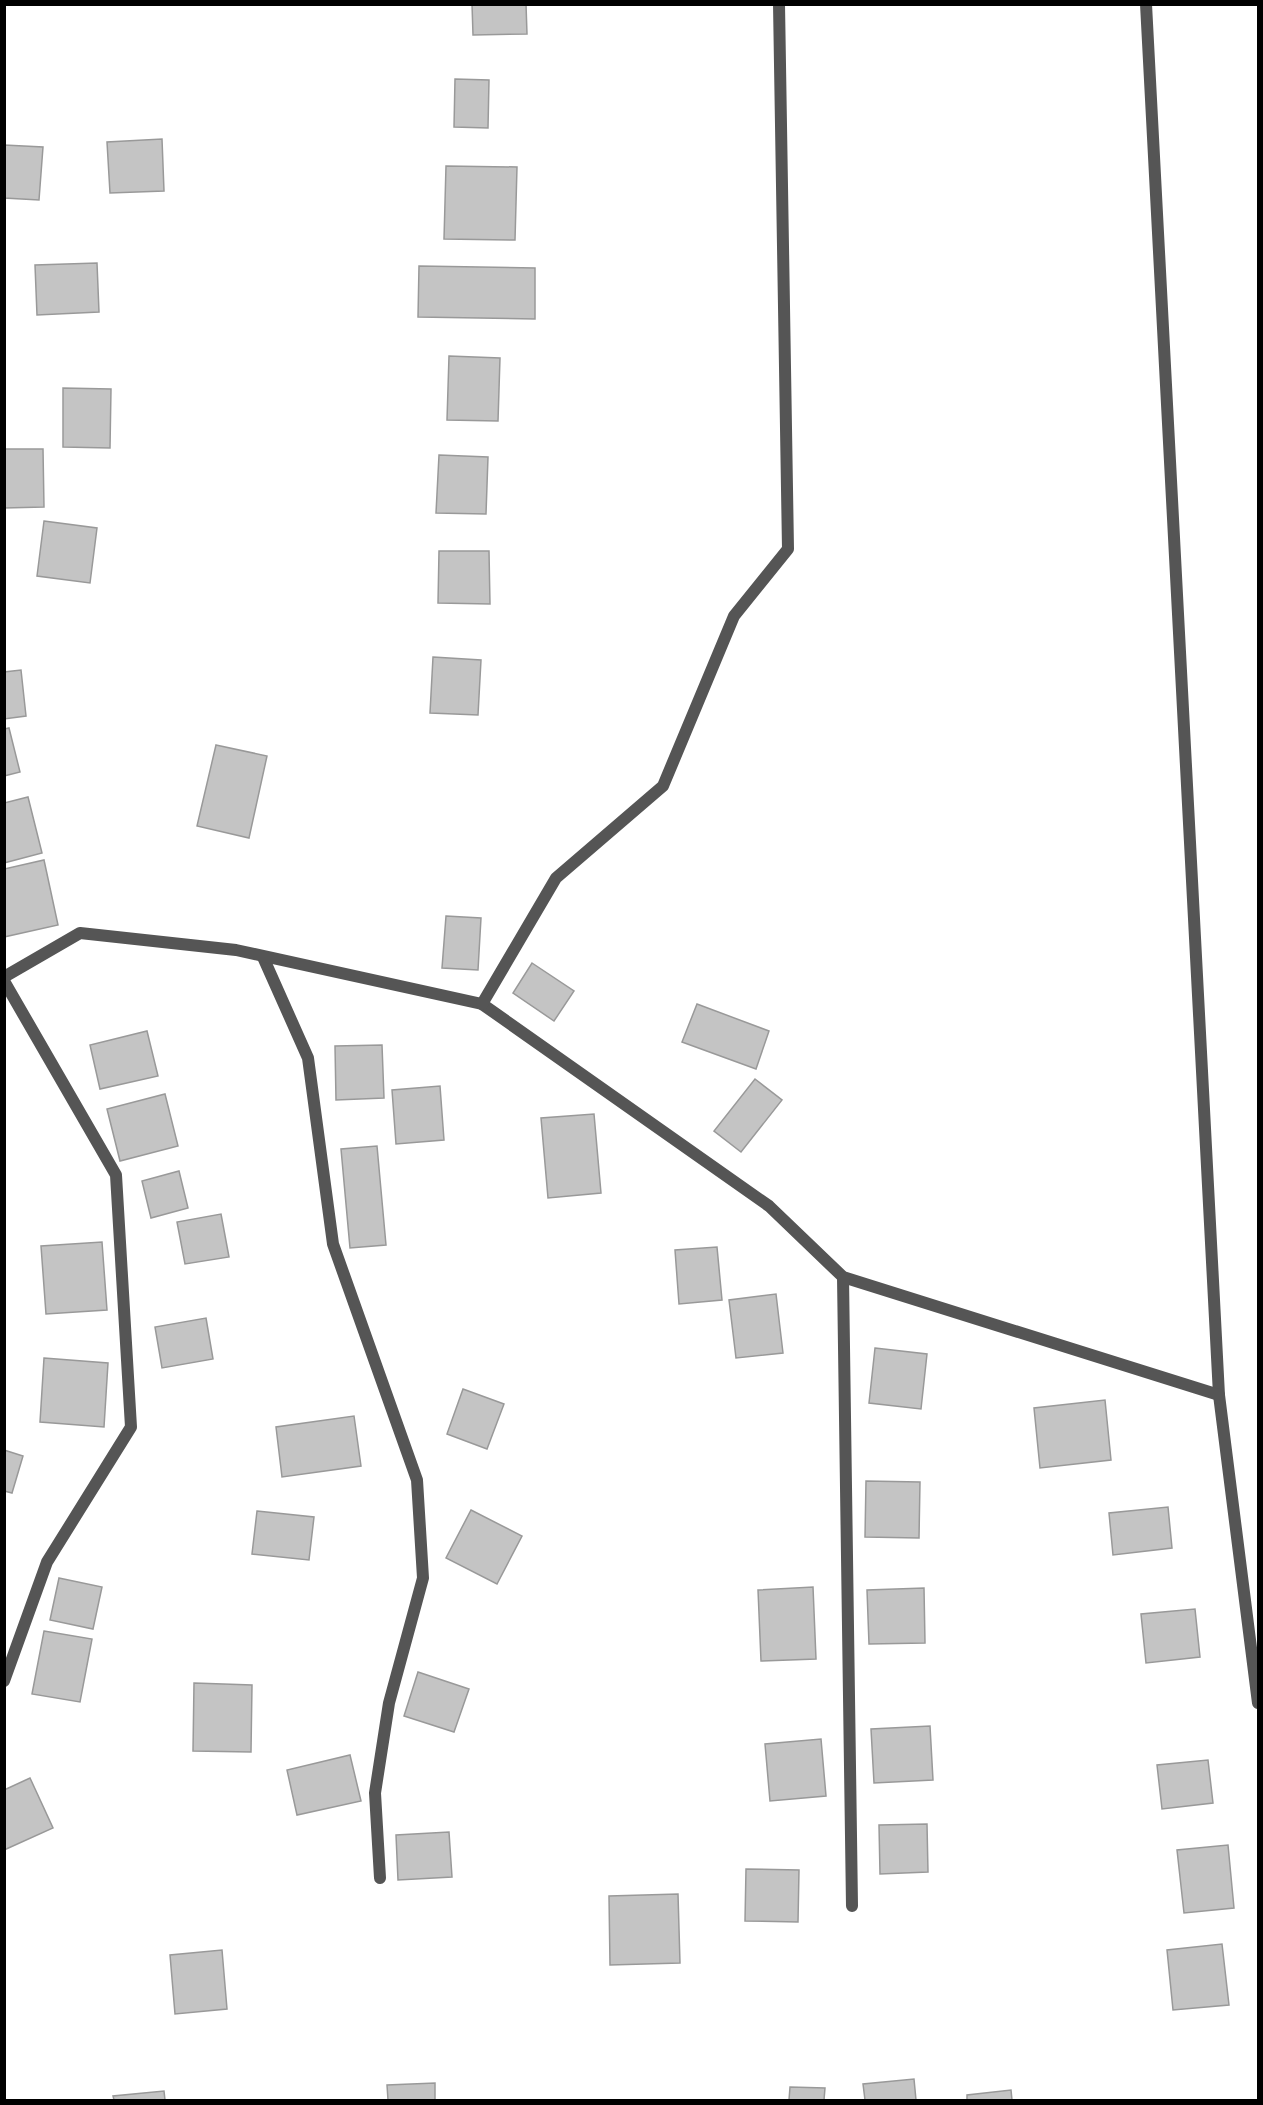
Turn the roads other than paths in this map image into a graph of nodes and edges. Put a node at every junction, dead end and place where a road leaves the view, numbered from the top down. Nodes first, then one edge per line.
1 (779, 4) edge
2 (1146, 4) edge
3 (263, 957) junction
4 (4, 979) edge
5 (482, 1004) junction
6 (843, 1277) junction
7 (1219, 1395) junction
8 (4, 1681) edge
9 (1258, 1703) edge
10 (380, 1878) dead end
11 (852, 1905) dead end

1 - 5 street
2 - 7 street
3 - 4 street
3 - 5 street
3 - 10 street
4 - 8 street
5 - 6 street
6 - 7 street
6 - 11 street
7 - 9 street

